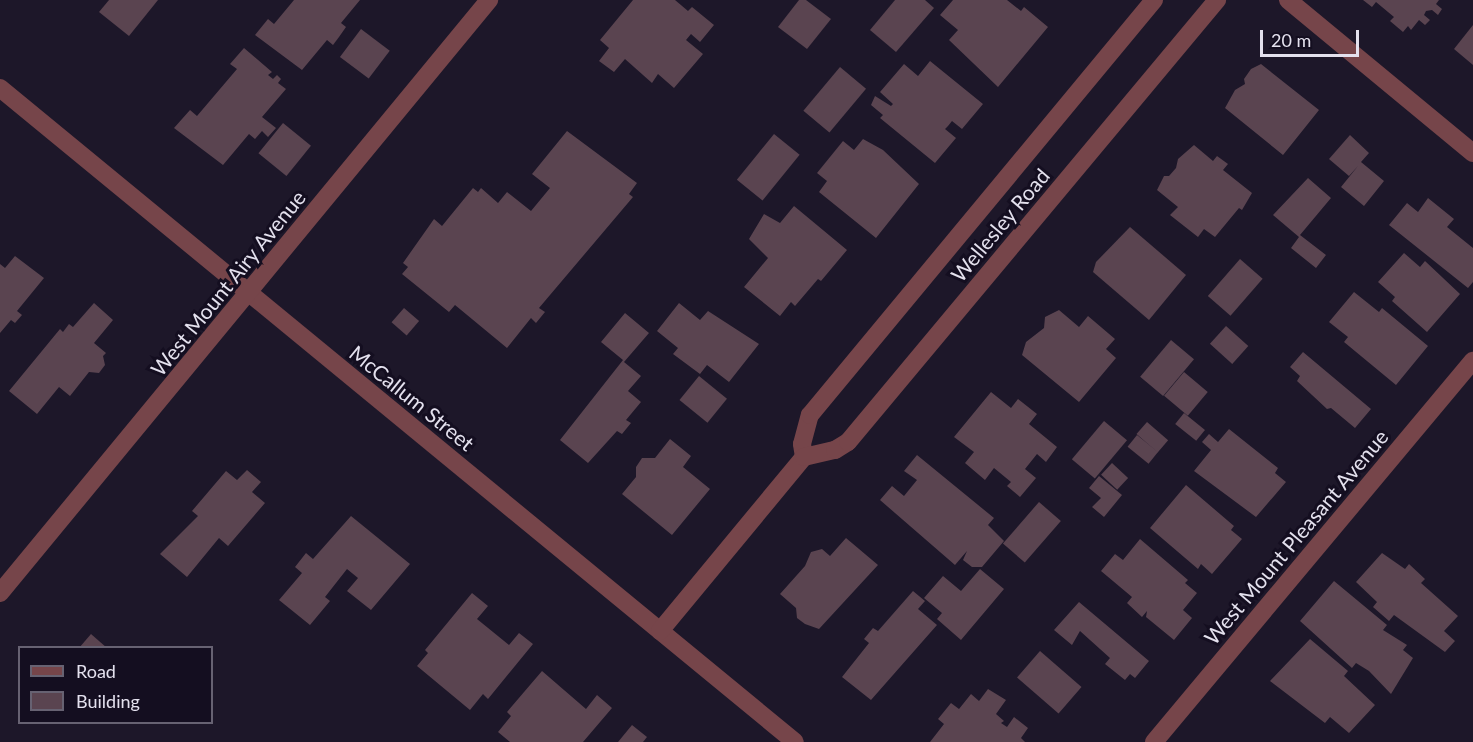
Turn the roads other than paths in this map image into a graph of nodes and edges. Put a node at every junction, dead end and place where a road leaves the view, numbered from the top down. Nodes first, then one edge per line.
1 (489, 0) edge
2 (1154, 0) edge
3 (1217, 0) edge
4 (1288, 0) edge
5 (0, 88) edge
6 (1473, 153) edge
7 (249, 294) junction
8 (1473, 361) edge
9 (804, 457) junction
10 (0, 593) edge
11 (660, 631) junction
12 (795, 742) edge
13 (1154, 742) edge

1 - 7 street, West Mount Airy Avenue
2 - 9 street, Wellesley Road
3 - 9 street, Wellesley Road
4 - 6 street
5 - 7 street, McCallum Street
7 - 10 street, West Mount Airy Avenue
7 - 11 street, McCallum Street
8 - 13 street, West Mount Pleasant Avenue
9 - 11 street
11 - 12 street, McCallum Street

